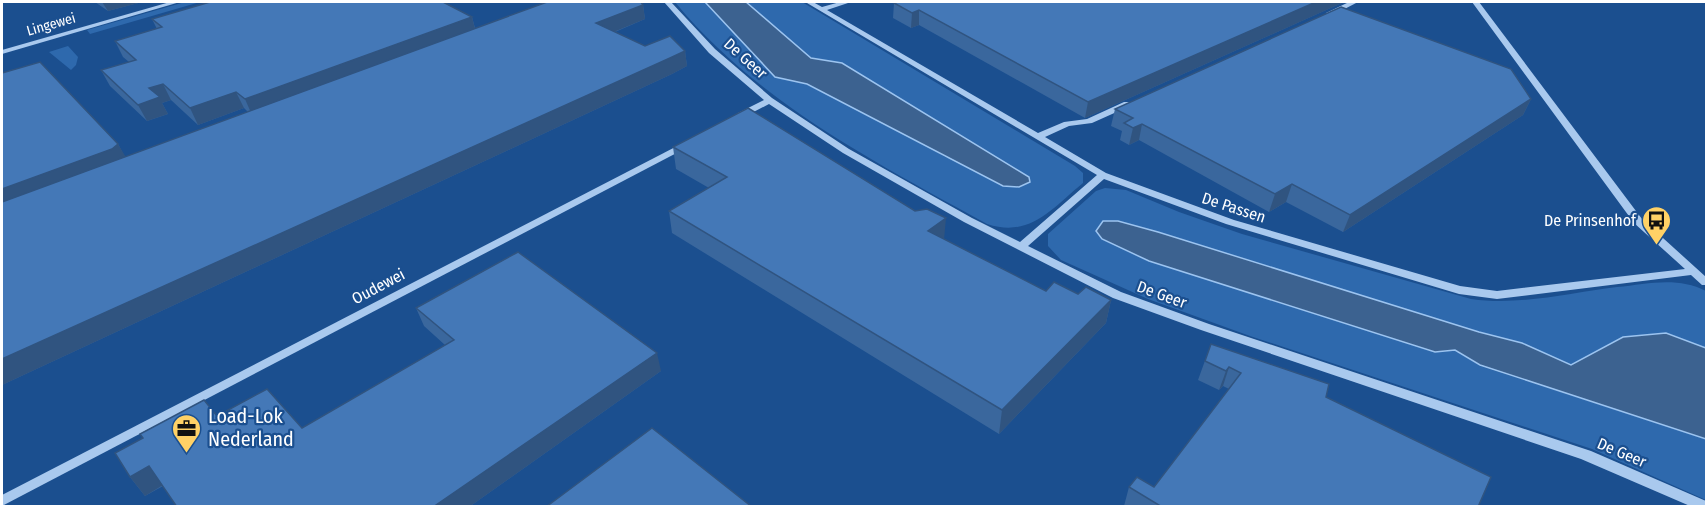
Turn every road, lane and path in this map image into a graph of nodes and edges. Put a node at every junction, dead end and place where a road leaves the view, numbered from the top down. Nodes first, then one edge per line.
1 (176, 2) edge
2 (668, 2) edge
3 (809, 2) edge
4 (846, 2) edge
5 (1354, 2) edge
6 (1476, 2) edge
7 (822, 9) junction
8 (1322, 16) edge
9 (2, 52) edge
10 (769, 100) junction
11 (1132, 102) edge
12 (725, 123) edge
13 (1037, 137) junction
14 (694, 139) edge
15 (1103, 176) junction
16 (1022, 247) junction
17 (1694, 271) junction
18 (1707, 282) edge
19 (2, 501) edge
20 (1703, 507) edge

1 - 9 street, Lingewei
2 - 10 street, De Geer
3 - 7 street, De Passen
4 - 7 street
5 - 8 street
6 - 17 street
7 - 13 street, De Passen
10 - 12 street
10 - 16 street, De Geer
11 - 13 street
13 - 15 street, De Passen
14 - 19 street, Oudewei
15 - 16 street
15 - 17 street, De Passen
16 - 20 street, De Geer
17 - 18 street

